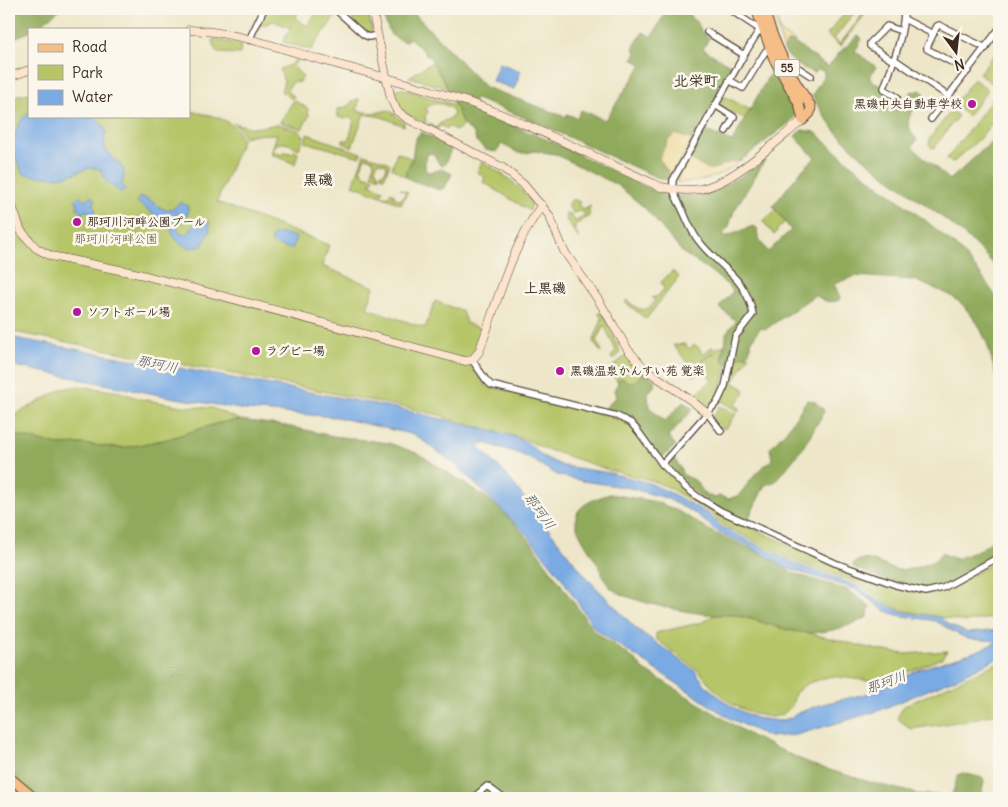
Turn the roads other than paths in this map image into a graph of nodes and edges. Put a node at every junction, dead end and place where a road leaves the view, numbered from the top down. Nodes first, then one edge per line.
1 (264, 9) edge
2 (335, 9) edge
3 (372, 9) edge
4 (729, 9) edge
5 (756, 9) edge
6 (772, 9) edge
7 (904, 9) edge
8 (765, 13) edge
9 (904, 19) junction
10 (760, 27) junction
11 (999, 29) edge
12 (190, 30) edge
13 (901, 30) junction
14 (707, 32) dead end
15 (932, 34) junction
16 (377, 35) junction
17 (249, 40) junction
18 (769, 48) junction
19 (986, 48) junction
20 (744, 55) junction
21 (893, 60) junction
22 (784, 63) junction
23 (28, 70) edge
24 (968, 71) junction
25 (811, 76) dead end
26 (9, 77) edge
27 (386, 77) junction
28 (729, 80) junction
29 (743, 88) junction
30 (740, 95) dead end
31 (948, 96) junction
32 (897, 97) dead end
33 (714, 106) junction
34 (931, 119) dead end
35 (803, 120) junction
36 (726, 131) dead end
37 (672, 189) junction
38 (9, 198) edge
39 (542, 206) junction
40 (472, 360) junction
41 (708, 414) junction
42 (721, 430) dead end
43 (662, 464) junction
44 (999, 557) edge
45 (9, 777) edge
46 (34, 798) edge
47 (473, 798) edge
48 (503, 798) edge

1 - 17 street
2 - 16 street
3 - 16 street
4 - 10 street
5 - 10 main road, 55
6 - 8 street
7 - 9 street
8 - 10 street
8 - 22 main road, 55
9 - 13 street
9 - 15 street
10 - 18 main road, 55
10 - 20 street
11 - 19 street
12 - 17 street
13 - 21 street
13 - 21 street
14 - 20 street
15 - 19 street
15 - 24 street
16 - 27 street
17 - 27 street
18 - 29 street
18 - 35 main road, 55
19 - 24 street
20 - 28 street
21 - 31 street
21 - 32 street
22 - 25 street
22 - 35 main road, 55
23 - 26 street
24 - 31 street
27 - 37 street
27 - 39 street
28 - 29 street
28 - 33 street
29 - 30 street
31 - 34 street
33 - 36 street
33 - 37 street
35 - 37 street
37 - 41 street
38 - 40 street
39 - 40 street
39 - 41 street
40 - 43 street
41 - 42 street
41 - 43 street
43 - 44 street
45 - 46 main road
47 - 48 street

